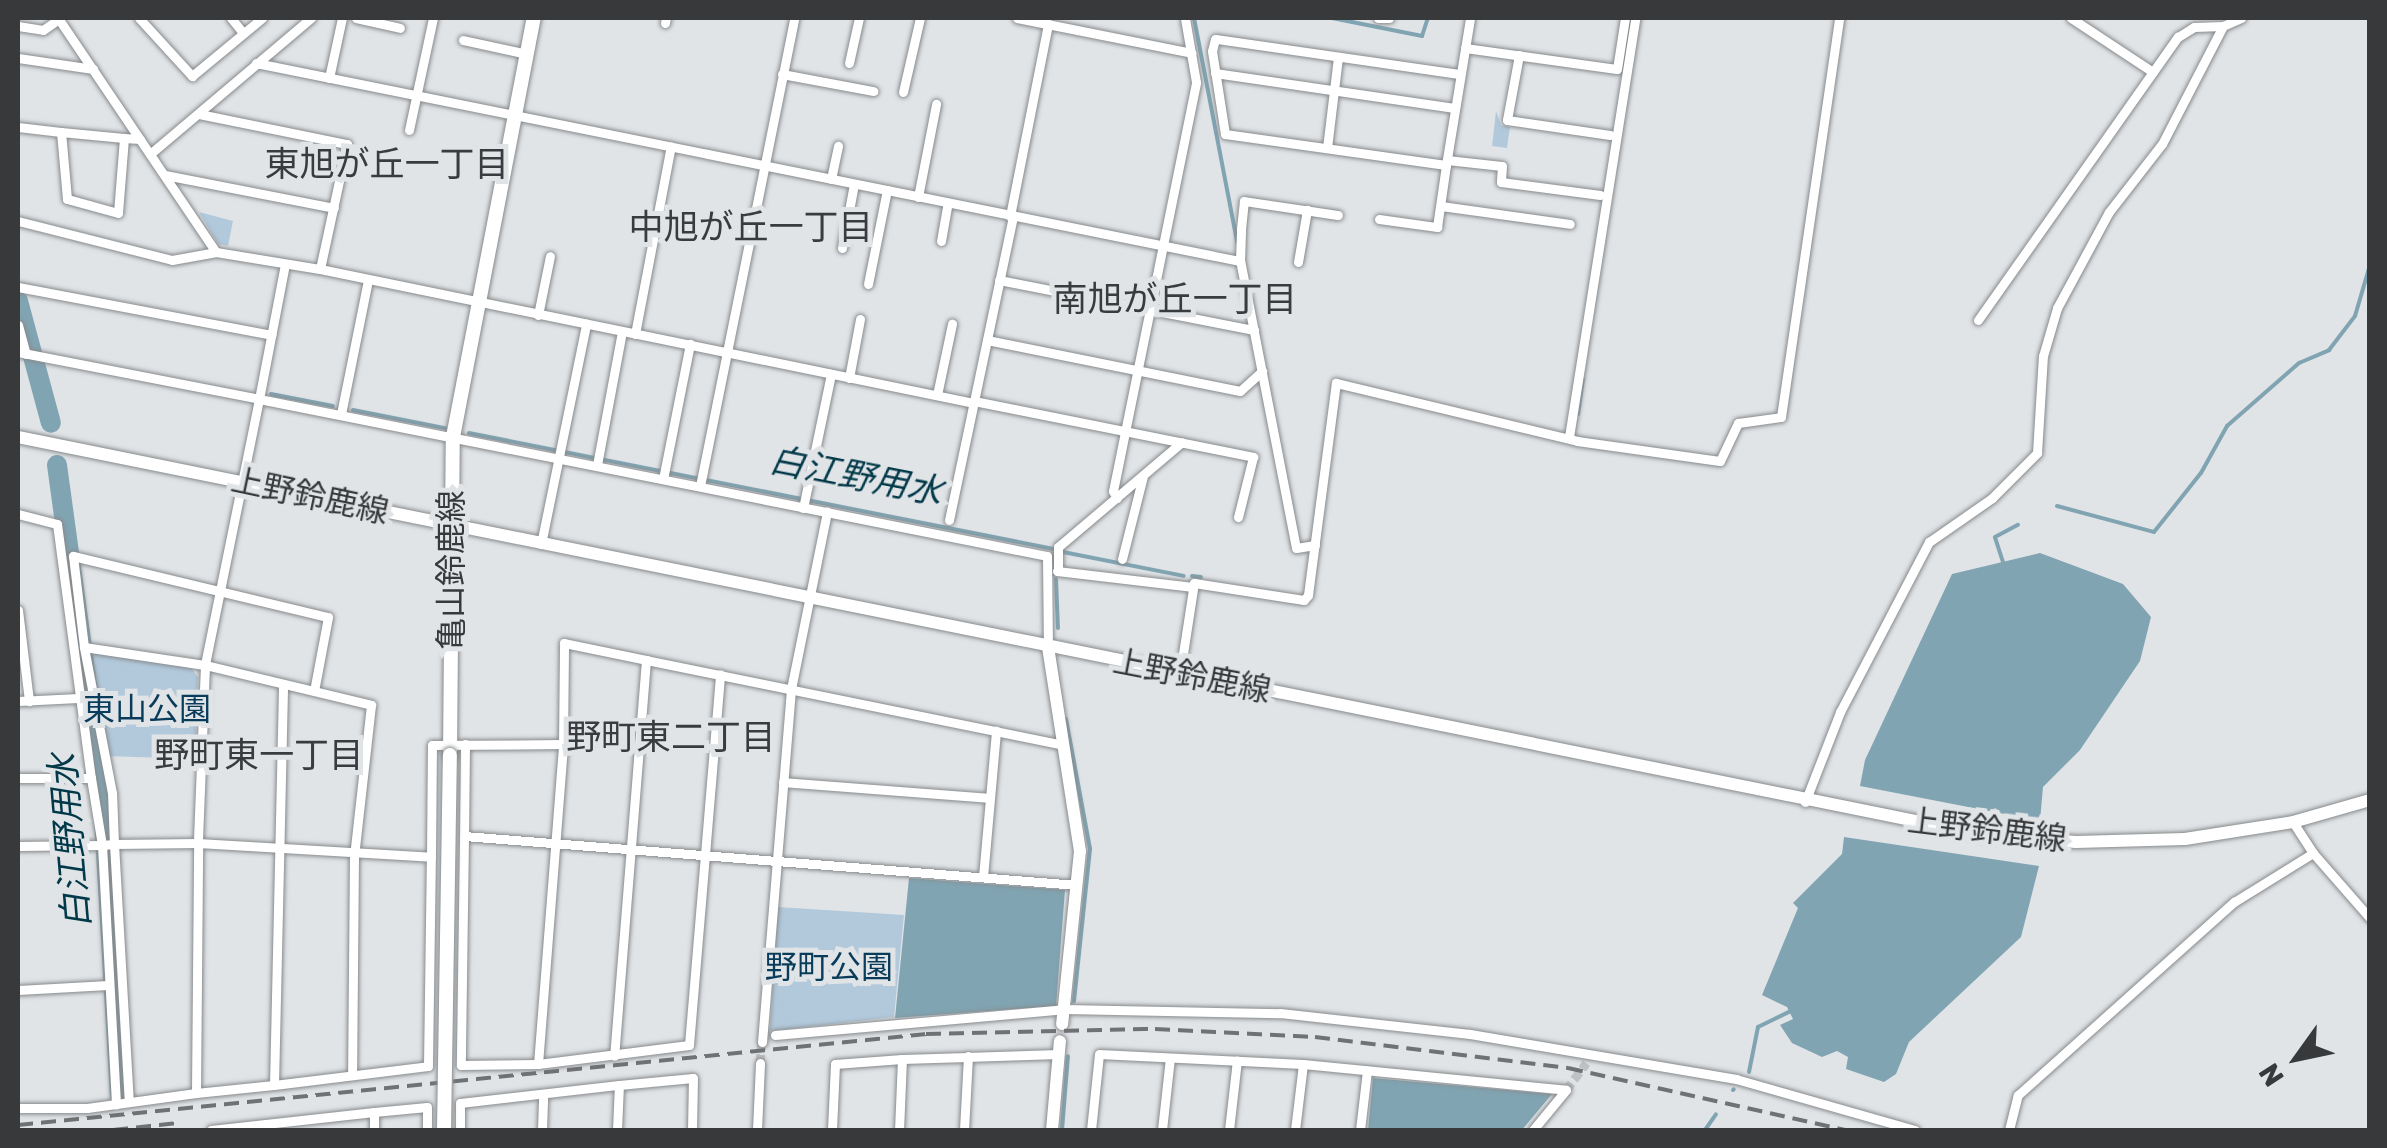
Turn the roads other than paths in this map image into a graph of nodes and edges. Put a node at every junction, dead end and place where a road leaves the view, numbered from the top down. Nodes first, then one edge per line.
1 (58, 18) edge
2 (139, 18) edge
3 (231, 18) edge
4 (262, 18) edge
5 (311, 18) edge
6 (342, 18) edge
7 (356, 18) edge
8 (433, 18) edge
9 (534, 18) edge
10 (794, 18) edge
11 (858, 18) edge
12 (920, 18) edge
13 (1016, 18) edge
14 (1076, 18) edge
15 (1185, 18) edge
16 (1378, 18) edge
17 (1389, 18) edge
18 (1470, 18) edge
19 (1624, 18) edge
20 (1635, 18) edge
21 (1839, 18) edge
22 (2072, 18) edge
23 (2241, 18) edge
24 (1048, 24) junction
25 (18, 26) edge
26 (2223, 26) junction
27 (400, 28) dead end
28 (1074, 30) junction
29 (243, 34) junction
30 (463, 40) dead end
31 (1465, 48) junction
32 (1212, 51) junction
33 (526, 54) junction
34 (1194, 55) junction
35 (1518, 56) junction
36 (1338, 57) junction
37 (18, 58) edge
38 (256, 63) junction
39 (849, 63) dead end
40 (93, 70) junction
41 (2153, 72) junction
42 (1214, 73) junction
43 (782, 74) junction
44 (1459, 74) junction
45 (329, 78) junction
46 (1334, 90) junction
47 (873, 91) dead end
48 (903, 92) dead end
49 (416, 95) junction
50 (936, 104) dead end
51 (1454, 108) junction
52 (199, 114) junction
53 (514, 115) junction
54 (18, 127) edge
55 (409, 130) dead end
56 (61, 132) junction
57 (1610, 135) dead end
58 (124, 138) junction
59 (140, 139) junction
60 (671, 146) junction
61 (838, 146) dead end
62 (1327, 148) junction
63 (150, 154) junction
64 (1447, 163) junction
65 (762, 165) junction
66 (165, 175) junction
67 (831, 179) junction
68 (854, 184) junction
69 (887, 190) junction
70 (1600, 195) dead end
71 (918, 197) junction
72 (948, 203) junction
73 (1441, 206) junction
74 (334, 208) junction
75 (1307, 210) junction
76 (1338, 215) dead end
77 (1012, 216) junction
78 (1379, 218) dead end
79 (18, 221) edge
80 (1570, 224) dead end
81 (940, 242) dead end
82 (1164, 246) junction
83 (842, 248) dead end
84 (216, 252) junction
85 (550, 256) dead end
86 (1239, 256) junction
87 (1298, 262) dead end
88 (285, 264) junction
89 (320, 270) junction
90 (368, 280) junction
91 (999, 280) junction
92 (868, 284) dead end
93 (18, 287) edge
94 (478, 302) junction
95 (1150, 309) junction
96 (538, 315) junction
97 (860, 319) dead end
98 (1978, 320) dead end
99 (586, 324) junction
100 (952, 324) dead end
101 (18, 325) edge
102 (1254, 330) junction
103 (622, 332) junction
104 (635, 334) junction
105 (270, 335) junction
106 (986, 340) junction
107 (690, 344) junction
108 (728, 351) junction
109 (28, 355) edge
110 (1137, 371) junction
111 (1262, 371) junction
112 (832, 374) junction
113 (849, 378) junction
114 (936, 396) junction
115 (259, 400) junction
116 (974, 402) junction
117 (341, 414) junction
118 (1125, 432) junction
119 (18, 437) edge
120 (1569, 437) junction
121 (452, 438) junction
122 (1182, 442) junction
123 (560, 453) junction
124 (597, 461) junction
125 (664, 474) junction
126 (1142, 476) junction
127 (701, 481) junction
128 (243, 482) junction
129 (1117, 498) junction
130 (804, 502) junction
131 (827, 512) junction
132 (18, 514) edge
133 (1238, 517) dead end
134 (949, 520) dead end
135 (451, 525) junction
136 (541, 544) junction
137 (1315, 545) junction
138 (1122, 559) dead end
139 (1053, 571) junction
140 (1193, 587) junction
141 (221, 590) junction
142 (808, 599) junction
143 (18, 610) edge
144 (84, 647) junction
145 (1048, 648) junction
146 (646, 660) junction
147 (205, 666) junction
148 (1180, 673) junction
149 (720, 674) junction
150 (284, 685) junction
151 (791, 690) junction
152 (314, 691) junction
153 (78, 698) junction
154 (23, 701) edge
155 (996, 731) junction
156 (563, 744) junction
157 (1062, 745) junction
158 (455, 747) junction
159 (97, 776) junction
160 (18, 778) edge
161 (783, 782) junction
162 (990, 798) junction
163 (2370, 800) edge
164 (1805, 802) junction
165 (2293, 822) junction
166 (464, 836) junction
167 (198, 843) junction
168 (556, 843) junction
169 (108, 845) junction
170 (18, 846) edge
171 (631, 848) junction
172 (276, 850) junction
173 (2313, 853) junction
174 (706, 855) junction
175 (354, 856) junction
176 (431, 856) junction
177 (776, 860) junction
178 (983, 877) junction
179 (1078, 885) junction
180 (2370, 918) edge
181 (108, 985) junction
182 (18, 990) edge
183 (1064, 1009) junction
184 (1062, 1024) dead end
185 (776, 1035) dead end
186 (762, 1042) tunnel mouth
187 (1060, 1048) joint
188 (614, 1056) junction
189 (968, 1056) junction
190 (1170, 1058) junction
191 (902, 1059) junction
192 (1237, 1060) junction
193 (760, 1063) tunnel mouth
194 (538, 1064) junction
195 (1303, 1064) junction
196 (461, 1065) junction
197 (428, 1066) junction
198 (1368, 1070) junction
199 (352, 1074) junction
200 (274, 1085) junction
201 (619, 1086) junction
202 (196, 1093) junction
203 (542, 1094) junction
204 (129, 1101) junction
205 (460, 1103) junction
206 (116, 1105) junction
207 (427, 1107) junction
208 (18, 1108) edge
209 (374, 1112) junction
210 (295, 1125) edge
211 (215, 1130) edge
212 (374, 1130) edge
213 (427, 1130) edge
214 (444, 1130) edge
215 (460, 1130) edge
216 (542, 1130) edge
217 (617, 1130) edge
218 (692, 1130) edge
219 (757, 1130) edge
220 (832, 1130) edge
221 (899, 1130) edge
222 (964, 1130) edge
223 (1052, 1130) edge
224 (1091, 1130) edge
225 (1162, 1130) edge
226 (1229, 1130) edge
227 (1296, 1130) edge
228 (1360, 1130) edge
229 (1533, 1130) edge
230 (1914, 1130) edge
231 (2009, 1130) edge

1 - 25 street
1 - 40 street
2 - 29 street
3 - 29 street
4 - 29 street
5 - 38 street
6 - 45 street
7 - 27 street
8 - 49 street
9 - 33 main road, 亀山鈴鹿線
10 - 43 street
11 - 39 street
12 - 48 street
13 - 24 street
14 - 28 street
15 - 34 street
16 - 17 street
18 - 31 street
19 - 35 street
20 - 120 street
21 - 120 street
22 - 41 street
23 - 26 street
24 - 28 street
24 - 77 street
26 - 41 street
26 - 164 street
28 - 34 street
30 - 33 street
31 - 35 street
31 - 44 street
32 - 34 street
32 - 36 street
32 - 42 street
33 - 53 main road, 亀山鈴鹿線
34 - 82 street
35 - 57 street
36 - 44 street
36 - 46 street
37 - 40 street
38 - 45 street
38 - 52 street
40 - 59 street
41 - 98 street
42 - 46 street
42 - 62 street
43 - 47 street
43 - 65 street
44 - 51 street
45 - 49 street
46 - 51 street
46 - 62 street
49 - 53 street
49 - 55 street
50 - 71 street
51 - 64 street
52 - 63 street
52 - 74 street
53 - 60 street
53 - 94 main road, 亀山鈴鹿線
54 - 56 street
56 - 58 street
56 - 58 street
58 - 59 street
59 - 63 street
60 - 65 street
60 - 104 street
61 - 67 street
62 - 64 street
63 - 66 street
64 - 70 street
64 - 73 street
65 - 67 street
65 - 108 street
66 - 74 street
66 - 84 street
67 - 68 street
68 - 69 street
68 - 83 street
69 - 71 street
69 - 92 street
71 - 72 street
72 - 77 street
72 - 81 street
73 - 78 street
73 - 80 street
74 - 89 street
75 - 76 street
75 - 86 street
75 - 87 street
77 - 82 street
77 - 91 street
79 - 84 street
82 - 86 street
82 - 95 street
84 - 88 street
85 - 96 street
86 - 102 street
88 - 89 street
88 - 105 street
89 - 90 street
90 - 94 street
90 - 117 street
91 - 95 street
91 - 106 street
93 - 105 street
94 - 96 street
94 - 121 main road, 亀山鈴鹿線
95 - 102 street
95 - 110 street
96 - 99 street
97 - 113 street
99 - 103 street
99 - 123 street
100 - 114 street
101 - 109 street
102 - 111 street
103 - 104 street
103 - 124 street
104 - 107 street
105 - 115 street
106 - 110 street
106 - 116 street
107 - 108 street
107 - 125 street
108 - 112 street
108 - 127 street
109 - 115 street
110 - 111 street
110 - 118 street
111 - 137 street
112 - 113 street
112 - 130 street
113 - 114 street
114 - 116 street
115 - 117 street
115 - 128 street
116 - 118 street
116 - 134 street
117 - 121 street
118 - 122 street
118 - 129 street
119 - 128 main road, 上野鈴鹿線
120 - 137 street
121 - 123 street
121 - 135 main road, 亀山鈴鹿線
122 - 126 street
122 - 133 street
123 - 124 street
123 - 136 street
124 - 125 street
125 - 127 street
126 - 129 street
126 - 138 street
127 - 130 street
128 - 135 main road, 上野鈴鹿線
128 - 141 street
129 - 139 street
130 - 131 street
131 - 139 street
131 - 142 street
132 - 153 street
135 - 136 main road, 上野鈴鹿線
135 - 158 main road, 亀山鈴鹿線
136 - 142 main road, 上野鈴鹿線
137 - 140 street
139 - 140 street
139 - 145 street
140 - 148 street
141 - 144 street
141 - 147 street
141 - 152 street
142 - 145 main road, 上野鈴鹿線
142 - 151 street
143 - 154 street
144 - 147 street
144 - 159 street
145 - 148 main road, 上野鈴鹿線
145 - 157 main road
146 - 149 street
146 - 156 street
146 - 171 street
147 - 150 street
147 - 167 street
148 - 164 main road, 上野鈴鹿線
149 - 151 street
149 - 174 street
150 - 152 street
150 - 172 street
151 - 155 street
151 - 161 street
152 - 175 street
153 - 154 street
153 - 159 street
155 - 157 street
155 - 162 street
156 - 158 street
156 - 168 street
157 - 179 main road
158 - 166 street
158 - 176 street
158 - 214 main road, 亀山鈴鹿線, bridge
159 - 160 street
159 - 169 street
159 - 169 street
161 - 162 street
161 - 177 street
162 - 178 street
163 - 165 main road, 上野鈴鹿線
164 - 165 main road, 上野鈴鹿線
165 - 173 street
166 - 168 street
166 - 196 street
167 - 169 street
167 - 172 street
167 - 202 street
168 - 171 street
168 - 194 street
169 - 170 street
169 - 181 street
169 - 204 street
171 - 174 street
171 - 188 street
172 - 175 street
172 - 200 street
173 - 180 street
173 - 231 street
174 - 177 street
174 - 188 street
175 - 176 street
175 - 199 street
176 - 197 street
177 - 178 street
177 - 186 street
178 - 179 street
179 - 183 main road
181 - 182 street
181 - 206 street
183 - 184 main road
183 - 185 street
183 - 230 street
187 - 189 street
187 - 223 main road
188 - 194 street
189 - 191 street
189 - 222 street
190 - 192 street
190 - 224 street
190 - 225 street
191 - 220 street
191 - 221 street
192 - 195 street
192 - 226 street
193 - 219 street
194 - 196 street
195 - 198 street
195 - 227 street
196 - 197 street
197 - 199 street
198 - 228 street
198 - 229 street
199 - 200 street
200 - 202 street
201 - 203 street
201 - 217 street
201 - 218 street
202 - 204 street
203 - 205 street
203 - 216 street
204 - 206 street
205 - 207 street
205 - 215 street
206 - 208 street
207 - 209 street
207 - 213 street
209 - 210 street
209 - 212 street
210 - 211 street

